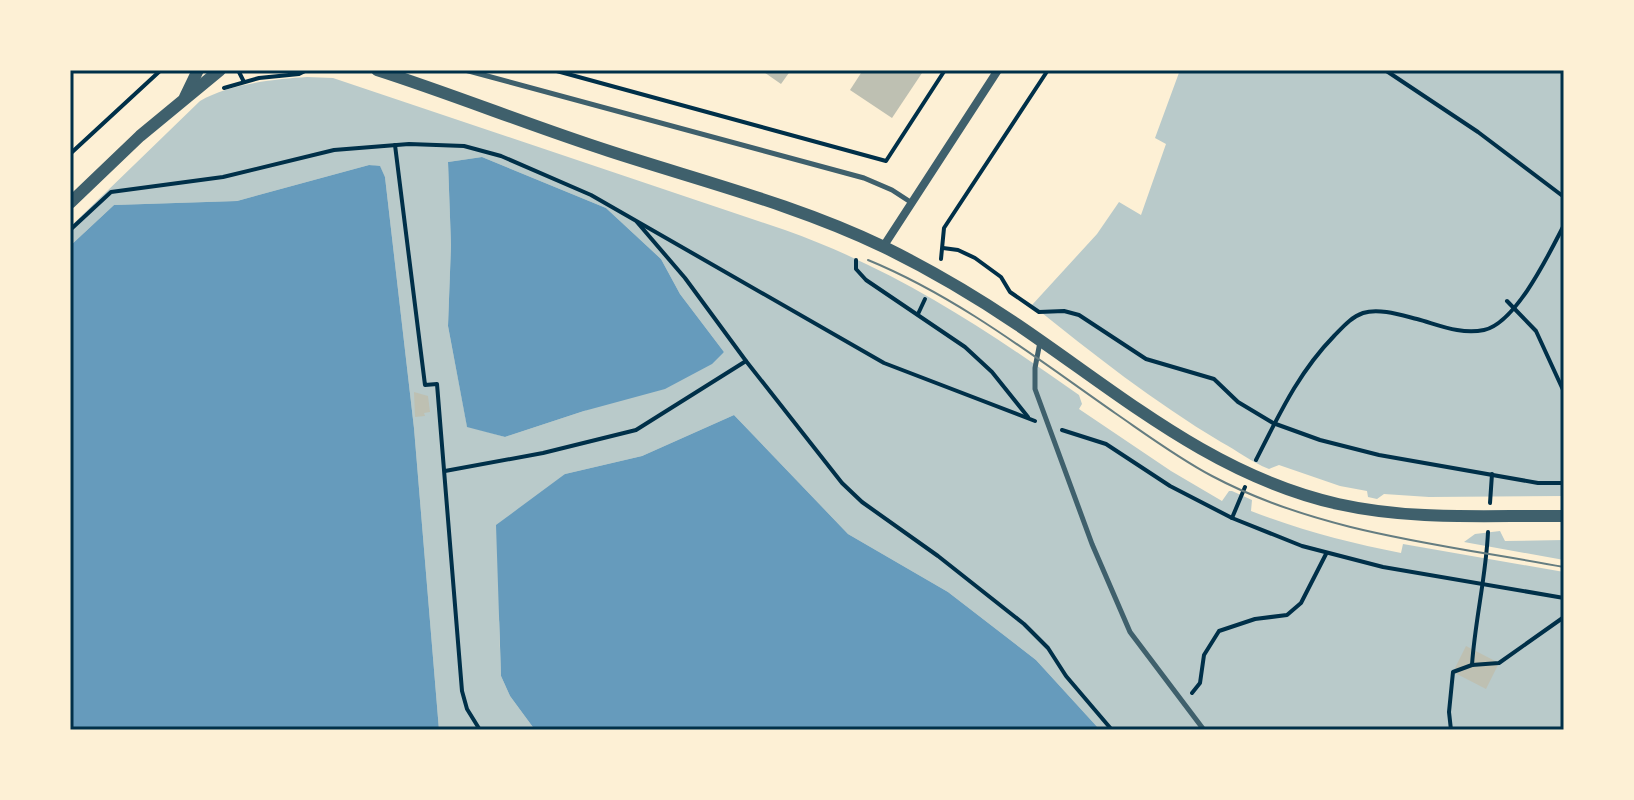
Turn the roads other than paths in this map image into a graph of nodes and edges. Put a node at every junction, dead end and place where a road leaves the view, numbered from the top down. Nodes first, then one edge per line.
1 (198, 70) edge
2 (220, 70) edge
3 (377, 70) edge
4 (465, 70) edge
5 (998, 70) edge
6 (185, 97) junction
7 (70, 203) edge
8 (912, 203) junction
9 (883, 247) junction
10 (1040, 341) junction
11 (1564, 516) edge
12 (1204, 730) edge

1 - 6 street
2 - 6 street
3 - 9 street
4 - 8 lane
5 - 8 street
6 - 7 street
8 - 9 street
9 - 10 street
10 - 11 street
10 - 12 lane

